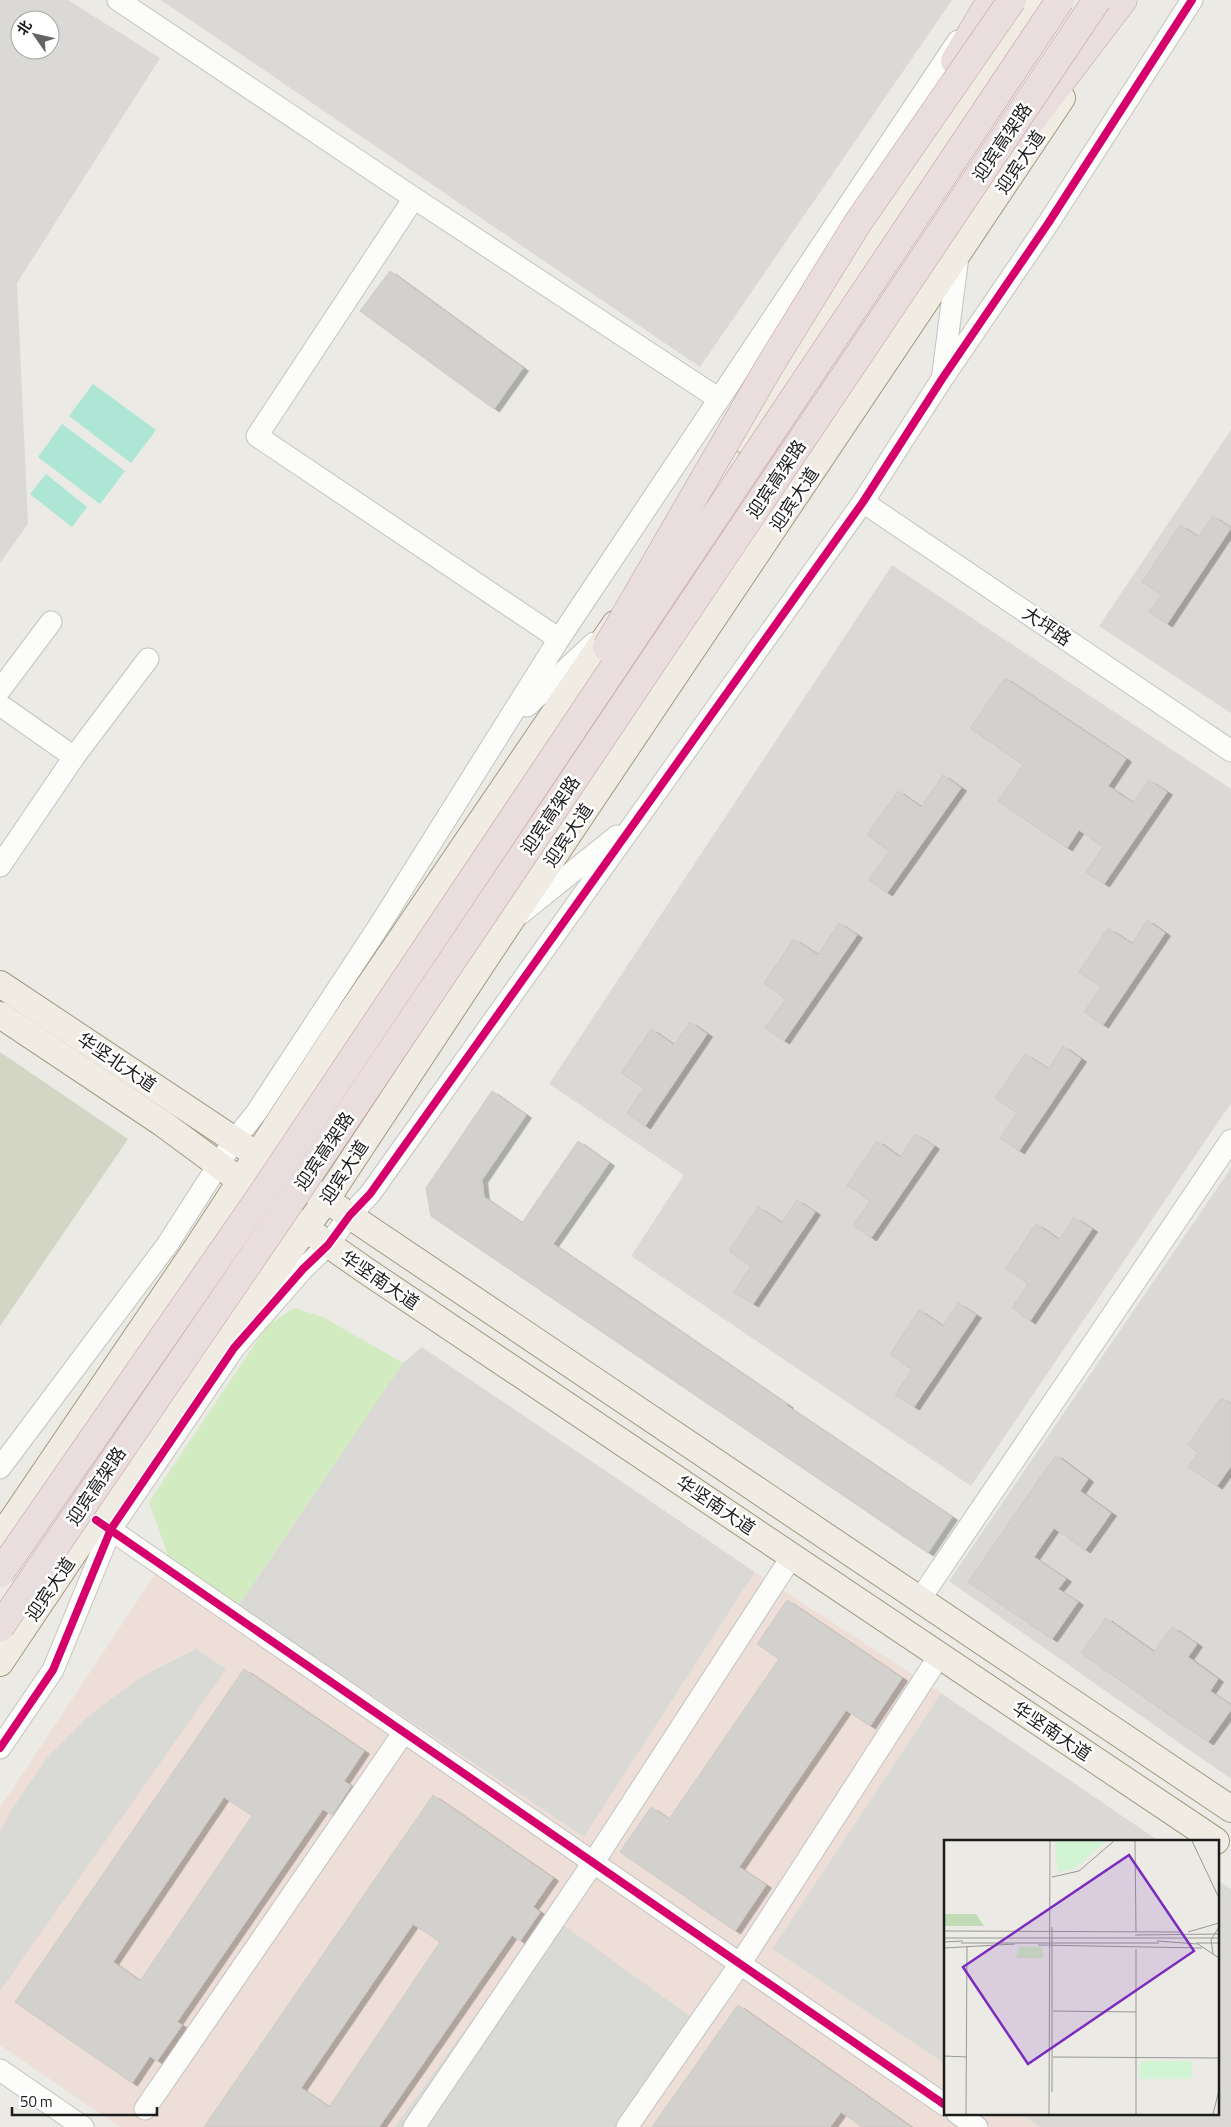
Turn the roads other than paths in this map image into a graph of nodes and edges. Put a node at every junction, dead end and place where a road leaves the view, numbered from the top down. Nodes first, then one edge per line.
1 (118, 0) edge
2 (985, 0) edge
3 (991, 0) edge
4 (1012, 0) edge
5 (1036, 0) edge
6 (1060, 0) edge
7 (1097, 0) edge
8 (1123, 0) edge
9 (1128, 0) edge
10 (1192, 0) edge
11 (414, 198) junction
12 (857, 224) junction
13 (958, 256) junction
14 (903, 290) junction
15 (942, 378) junction
16 (719, 399) junction
17 (863, 502) junction
18 (619, 618) junction
19 (51, 622) dead end
20 (559, 639) junction
21 (148, 659) dead end
22 (0, 690) edge
23 (0, 705) edge
24 (506, 726) junction
25 (1231, 751) edge
26 (74, 757) junction
27 (638, 818) junction
28 (0, 866) edge
29 (472, 877) junction
30 (507, 926) junction
31 (0, 984) edge
32 (0, 1016) edge
33 (235, 1140) junction
34 (1231, 1140) edge
35 (257, 1155) junction
36 (219, 1165) junction
37 (240, 1182) junction
38 (326, 1200) junction
39 (350, 1215) junction
40 (306, 1229) junction
41 (328, 1245) junction
42 (0, 1468) edge
43 (103, 1524) junction
44 (0, 1538) edge
45 (792, 1556) junction
46 (0, 1573) edge
47 (920, 1599) junction
48 (0, 1627) edge
49 (939, 1656) junction
50 (0, 1663) edge
51 (404, 1732) junction
52 (0, 1748) edge
53 (1231, 1809) edge
54 (1215, 1840) edge
55 (1218, 1842) edge
56 (1231, 1850) edge
57 (593, 1863) junction
58 (740, 1964) junction
59 (0, 2070) edge
60 (944, 2104) edge
61 (145, 2109) dead end
62 (958, 2114) edge
63 (83, 2127) edge
64 (414, 2127) edge
65 (627, 2127) edge
66 (977, 2127) edge

1 - 11 street
2 - 16 street
3 - 12 highway, bridge
4 - 12 highway, bridge
5 - 18 main road
6 - 29 highway, 迎宾高架路, bridge
7 - 14 highway, 迎宾高架路, bridge
8 - 14 highway, bridge
9 - 13 main road, 迎宾大道
10 - 15 street
11 - 16 street
11 - 20 street
12 - 29 highway, bridge
13 - 15 street
13 - 30 main road, 迎宾大道
14 - 48 highway, 迎宾高架路, bridge
15 - 17 street
16 - 20 street
17 - 25 street, 大坪路
17 - 27 street
18 - 24 street
18 - 35 main road
19 - 22 street
20 - 24 street
21 - 26 street
23 - 26 street
24 - 33 street
26 - 28 street
27 - 30 street
27 - 39 street
29 - 46 highway, 迎宾高架路, bridge
30 - 38 main road, 迎宾大道
31 - 33 main road, 华坚北大道
32 - 36 main road, 华坚北大道
33 - 35 main road, 华坚南大道
33 - 36 street
34 - 47 street
35 - 37 main road
35 - 38 main road, 华坚南大道
36 - 37 main road, 华坚南大道
36 - 42 street
37 - 40 main road, 华坚南大道
37 - 44 main road
38 - 39 main road, 华坚南大道
38 - 40 main road, 迎宾大道
39 - 41 street
39 - 47 main road, 华坚南大道
40 - 41 main road, 华坚南大道
40 - 43 main road, 迎宾大道
41 - 43 street
41 - 45 main road, 华坚南大道
43 - 50 main road, 迎宾大道
43 - 51 street
43 - 52 street
45 - 49 main road, 华坚南大道
45 - 57 street
47 - 53 main road, 华坚南大道
49 - 54 main road, 华坚南大道
49 - 58 street
51 - 57 street
51 - 61 street
55 - 56 main road, 华坚南大道
57 - 58 street
57 - 64 street
58 - 60 street
58 - 65 street
59 - 63 street
62 - 66 street

